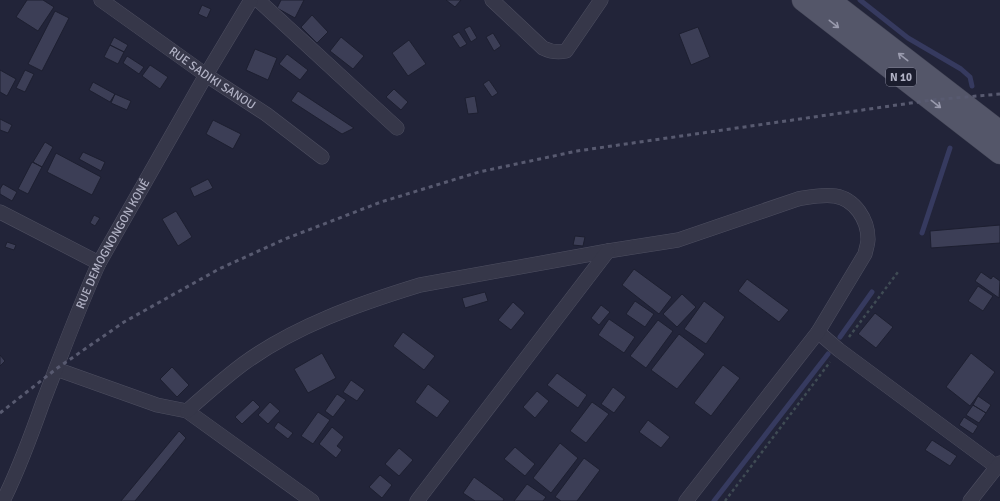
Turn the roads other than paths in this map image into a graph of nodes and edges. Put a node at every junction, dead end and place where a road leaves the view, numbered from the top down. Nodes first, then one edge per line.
1 (101, 0) edge
2 (251, 0) edge
3 (258, 0) edge
4 (492, 0) edge
5 (601, 0) edge
6 (803, 0) edge
7 (830, 0) edge
8 (206, 75) junction
9 (397, 128) dead end
10 (1000, 132) edge
11 (1000, 153) edge
12 (322, 157) dead end
13 (0, 212) edge
14 (608, 251) junction
15 (99, 263) junction
16 (818, 332) junction
17 (56, 369) junction
18 (187, 411) junction
19 (998, 465) edge
20 (2, 501) edge
21 (312, 501) edge
22 (417, 501) edge
23 (686, 501) edge
24 (970, 501) edge

1 - 8 street, RUE SADIKI SANOU
2 - 8 street, RUE DEMOGNONGON KONÉ
3 - 9 street
4 - 5 street
6 -> 11 main road, N 10
10 -> 7 main road, N 10
8 - 12 street, RUE SADIKI SANOU
8 - 15 street, RUE DEMOGNONGON KONÉ
13 - 15 street
14 - 16 street
14 - 18 street
14 - 22 street
15 - 17 street, RUE DEMOGNONGON KONÉ
16 - 19 street
16 - 23 street
17 - 18 street
17 - 20 street, RUE DEMOGNONGON KONÉ
18 - 21 street
19 - 24 street

